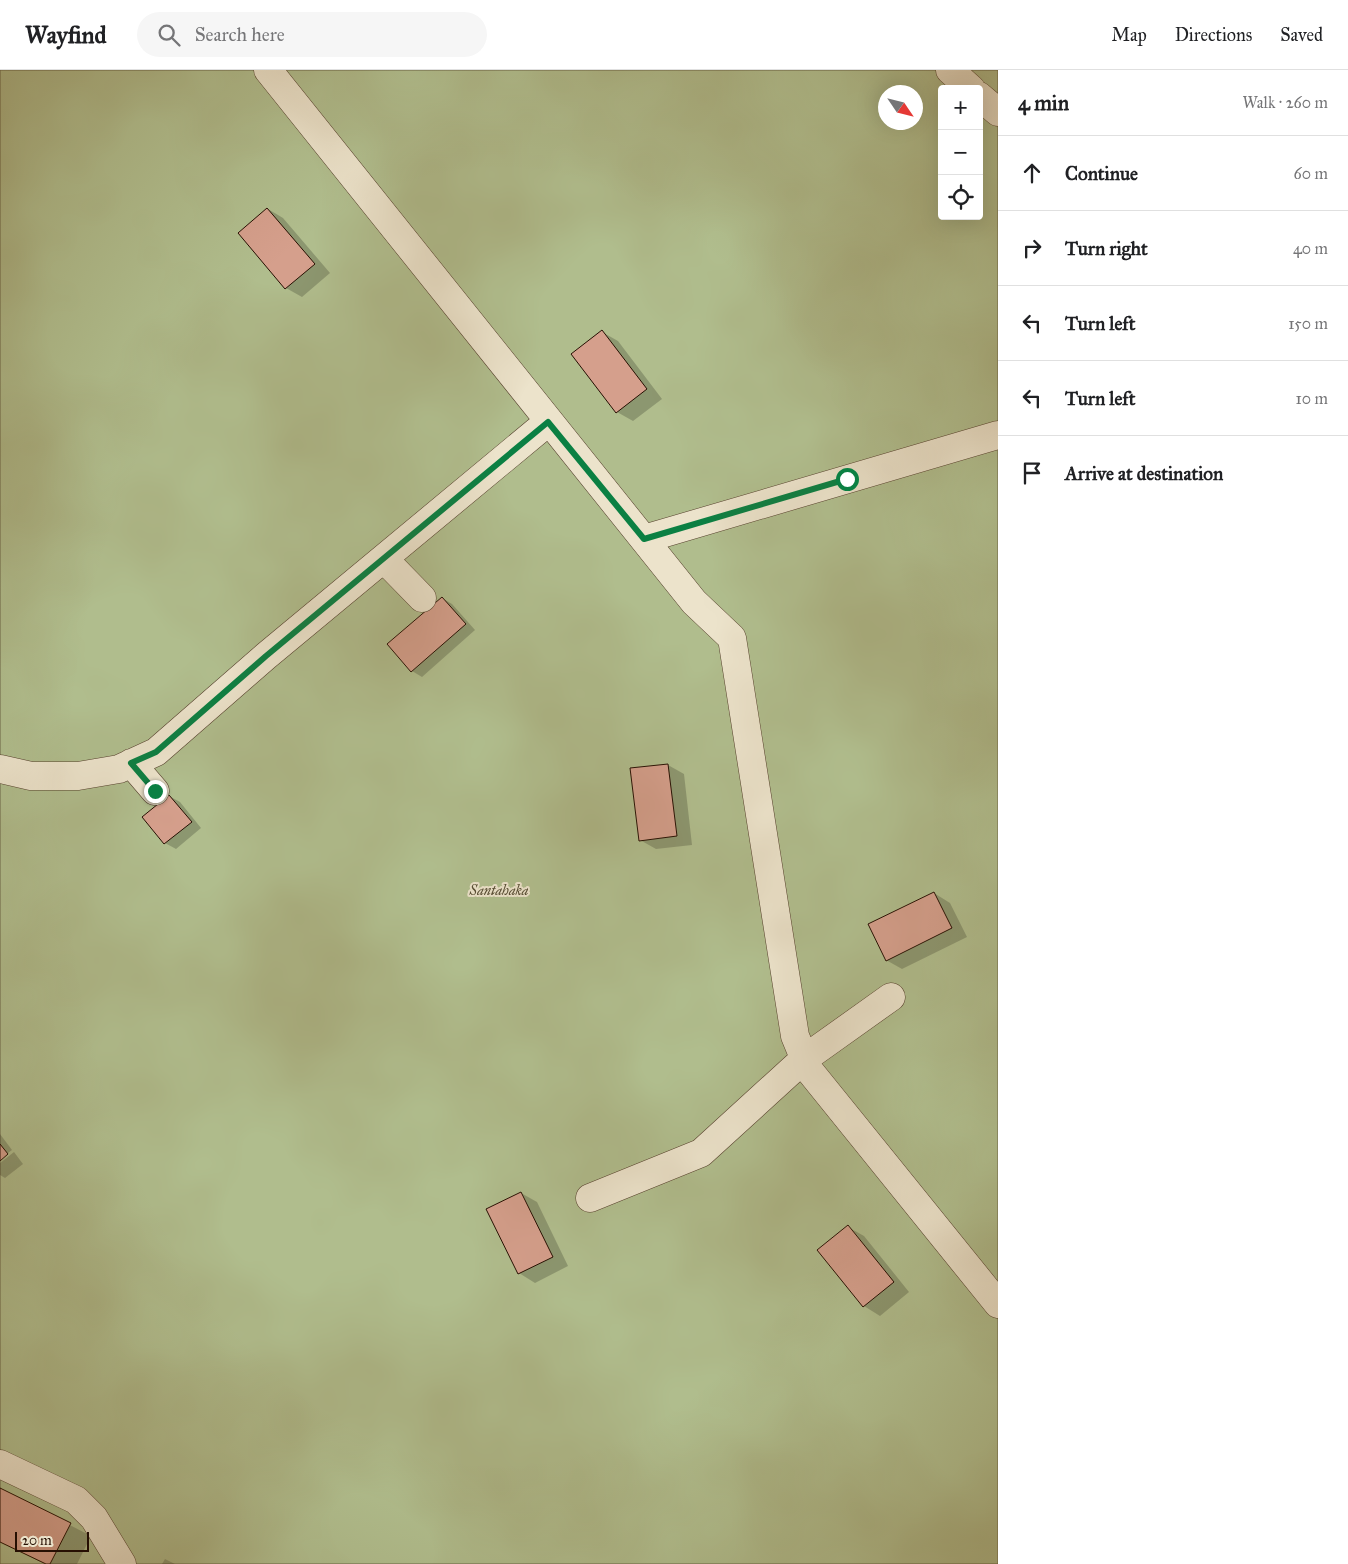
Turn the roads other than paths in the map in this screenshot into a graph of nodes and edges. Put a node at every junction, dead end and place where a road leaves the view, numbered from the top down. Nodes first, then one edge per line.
1 (268, 70) edge
2 (950, 70) edge
3 (967, 85) edge
4 (983, 99) edge
5 (998, 112) edge
6 (548, 422) junction
7 (998, 435) edge
8 (644, 539) junction
9 (384, 559) junction
10 (422, 598) dead end
11 (131, 763) junction
12 (0, 769) edge
13 (155, 791) dead end
14 (891, 997) dead end
15 (804, 1058) junction
16 (590, 1198) dead end
17 (998, 1304) edge
18 (0, 1464) edge
19 (122, 1564) edge

1 - 6 lane
2 - 3 lane
4 - 5 lane
6 - 8 lane
6 - 9 lane
7 - 8 lane
8 - 15 lane
9 - 10 lane
9 - 11 lane
11 - 12 lane
11 - 13 lane
14 - 15 lane
15 - 16 lane
15 - 17 lane
18 - 19 lane

